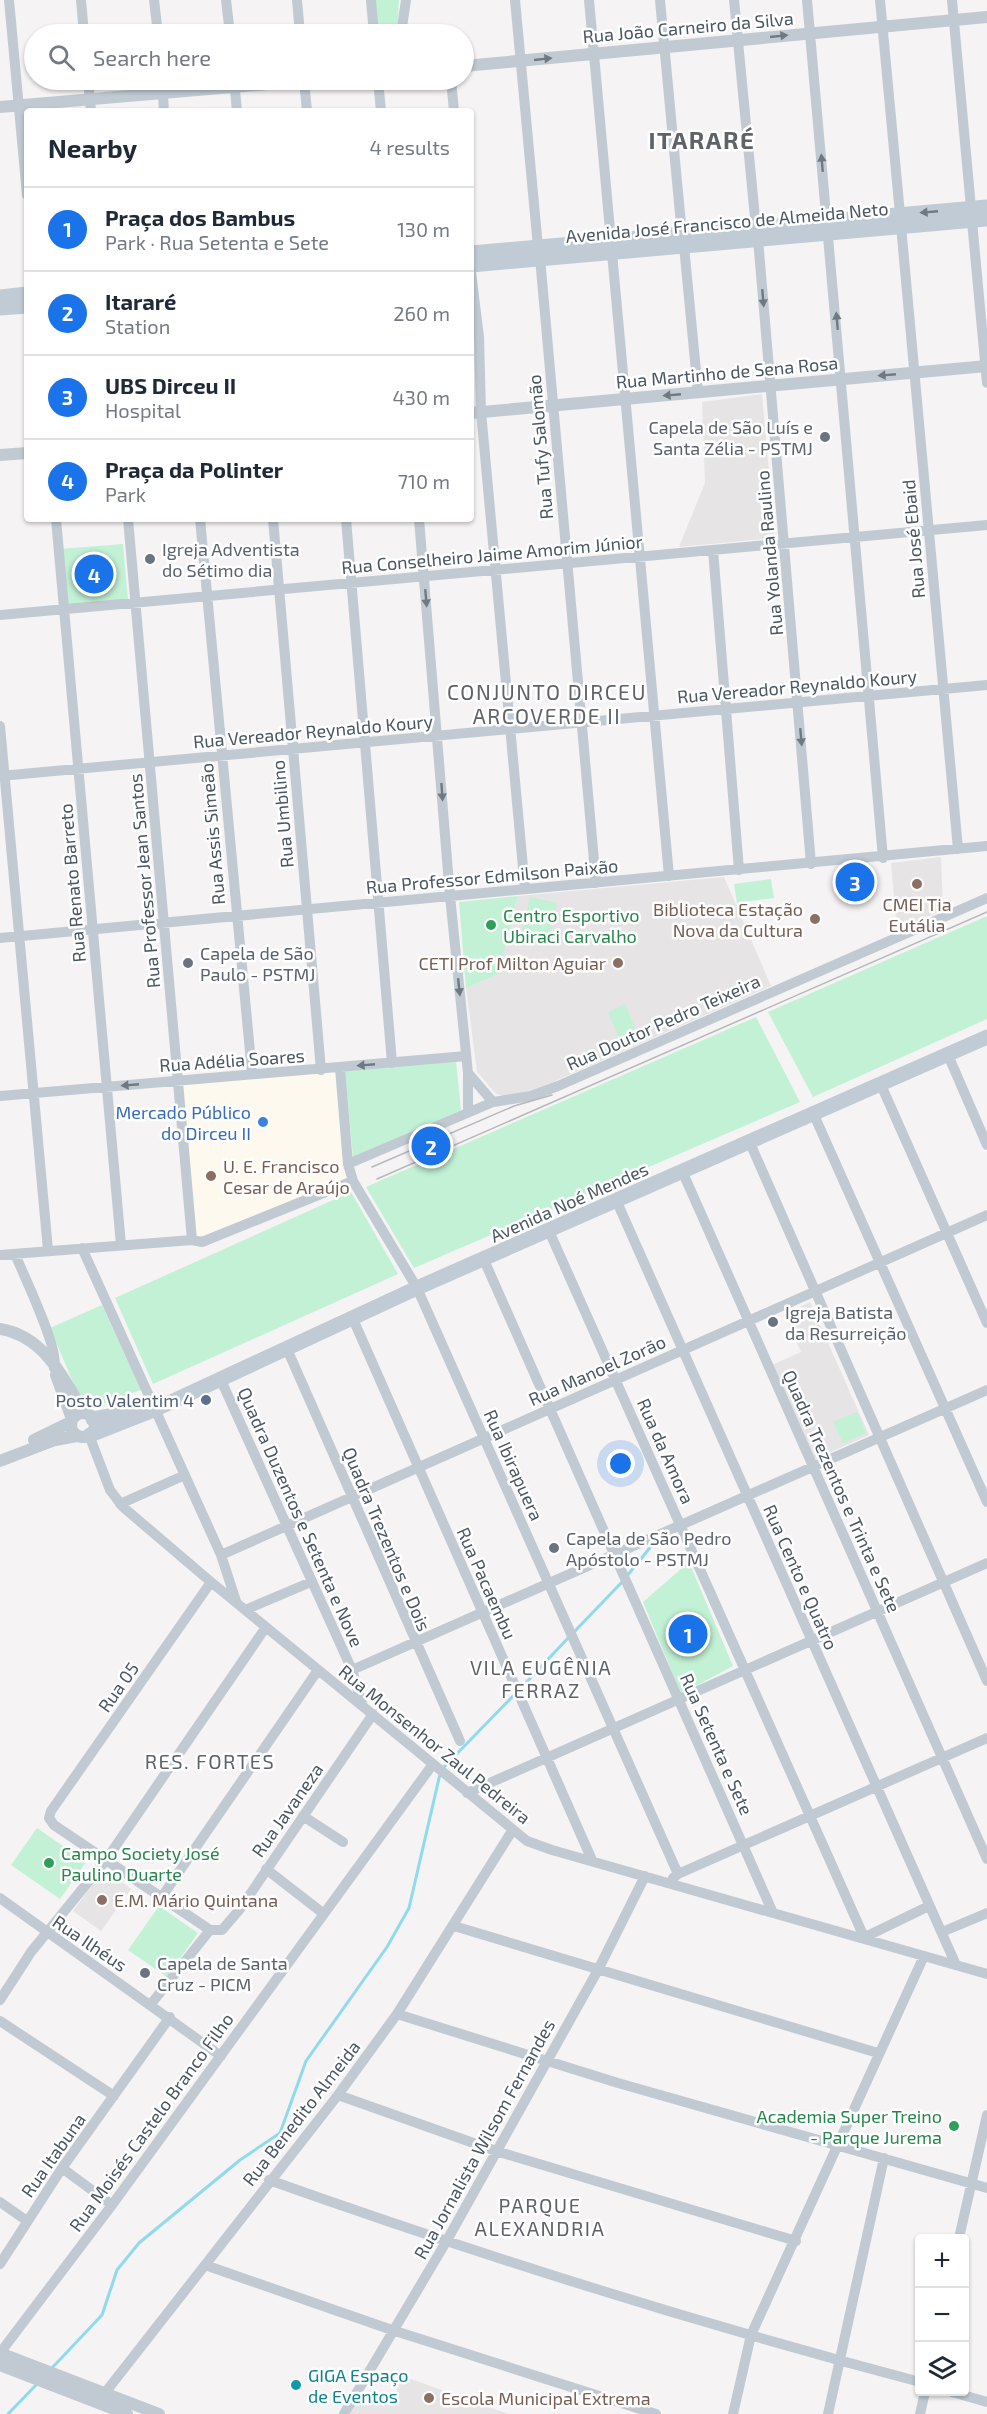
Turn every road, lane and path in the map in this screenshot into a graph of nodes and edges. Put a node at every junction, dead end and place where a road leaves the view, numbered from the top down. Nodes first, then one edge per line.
1 (9, 0) edge
2 (81, 0) edge
3 (154, 0) edge
4 (226, 0) edge
5 (297, 0) edge
6 (371, 0) edge
7 (406, 0) edge
8 (515, 0) edge
9 (589, 0) edge
10 (660, 0) edge
11 (734, 0) edge
12 (807, 0) edge
13 (880, 0) edge
14 (952, 0) edge
15 (987, 17) edge
16 (954, 20) junction
17 (83, 24) edge
18 (157, 24) edge
19 (229, 24) edge
20 (299, 24) edge
21 (373, 24) edge
22 (402, 24) edge
23 (883, 27) junction
24 (810, 33) junction
25 (738, 40) junction
26 (664, 46) junction
27 (594, 54) junction
28 (521, 62) junction
29 (474, 65) edge
30 (89, 90) edge
31 (163, 90) edge
32 (184, 90) edge
33 (235, 90) edge
34 (307, 90) edge
35 (379, 90) edge
36 (452, 90) edge
37 (163, 93) junction
38 (91, 105) edge
39 (19, 106) junction
40 (0, 107) edge
41 (164, 108) edge
42 (237, 108) edge
43 (307, 108) edge
44 (381, 108) edge
45 (454, 108) edge
46 (24, 162) edge
47 (979, 214) edge
48 (901, 220) junction
49 (828, 227) junction
50 (757, 234) junction
51 (683, 241) junction
52 (612, 247) junction
53 (474, 253) edge
54 (539, 253) junction
55 (474, 264) edge
56 (24, 294) edge
57 (474, 296) edge
58 (0, 297) edge
59 (24, 306) edge
60 (0, 308) edge
61 (986, 366) edge
62 (914, 372) junction
63 (842, 379) junction
64 (987, 383) edge
65 (770, 386) junction
66 (698, 392) junction
67 (625, 399) junction
68 (553, 406) junction
69 (476, 413) edge
70 (24, 453) edge
71 (0, 455) edge
72 (56, 522) edge
73 (128, 522) edge
74 (200, 522) edge
75 (273, 522) edge
76 (346, 522) edge
77 (419, 522) edge
78 (987, 525) edge
79 (929, 531) junction
80 (856, 538) junction
81 (784, 544) junction
82 (713, 550) junction
83 (640, 557) junction
84 (568, 564) junction
85 (495, 570) junction
86 (424, 577) junction
87 (352, 584) junction
88 (279, 590) junction
89 (207, 597) junction
90 (136, 604) junction
91 (64, 609) junction
92 (0, 615) edge
93 (987, 685) edge
94 (943, 689) junction
95 (871, 696) junction
96 (798, 702) junction
97 (725, 709) junction
98 (654, 716) junction
99 (581, 722) junction
100 (0, 726) edge
101 (510, 729) junction
102 (438, 736) junction
103 (365, 742) junction
104 (293, 749) junction
105 (221, 756) junction
106 (150, 762) junction
107 (78, 769) junction
108 (2, 776) edge
109 (987, 846) edge
110 (957, 849) junction
111 (883, 858) junction
112 (811, 864) junction
113 (739, 870) junction
114 (669, 876) junction
115 (596, 883) junction
116 (525, 889) junction
117 (450, 896) junction
118 (987, 898) edge
119 (379, 903) junction
120 (307, 910) junction
121 (236, 916) junction
122 (164, 923) junction
123 (92, 930) junction
124 (19, 937) junction
125 (0, 938) edge
126 (987, 1037) edge
127 (948, 1055) junction
128 (466, 1056) junction
129 (392, 1063) junction
130 (340, 1068) junction
131 (321, 1070) junction
132 (252, 1073) junction
133 (468, 1073) junction
134 (178, 1080) junction
135 (881, 1085) junction
136 (106, 1087) junction
137 (34, 1093) junction
138 (0, 1096) edge
139 (493, 1102) junction
140 (468, 1112) junction
141 (814, 1115) junction
142 (750, 1143) junction
143 (987, 1145) edge
144 (348, 1164) junction
145 (683, 1173) junction
146 (353, 1181) junction
147 (617, 1202) junction
148 (987, 1215) edge
149 (549, 1232) junction
150 (948, 1233) junction
151 (192, 1240) junction
152 (121, 1245) junction
153 (82, 1248) junction
154 (48, 1250) junction
155 (15, 1254) junction
156 (0, 1255) edge
157 (484, 1260) junction
158 (881, 1263) junction
159 (417, 1288) junction
160 (815, 1292) junction
161 (353, 1319) junction
162 (749, 1321) junction
163 (987, 1323) edge
164 (0, 1329) edge
165 (287, 1349) junction
166 (682, 1350) junction
167 (53, 1363) junction
168 (220, 1378) junction
169 (616, 1380) junction
170 (987, 1390) edge
171 (159, 1405) junction
172 (550, 1408) junction
173 (945, 1409) junction
174 (88, 1416) junction
175 (71, 1421) junction
176 (85, 1436) junction
177 (879, 1437) junction
178 (484, 1438) junction
179 (4, 1459) edge
180 (418, 1466) junction
181 (814, 1466) junction
182 (185, 1475) junction
183 (351, 1495) junction
184 (746, 1496) junction
185 (987, 1502) edge
186 (120, 1504) junction
187 (286, 1525) junction
188 (681, 1526) junction
189 (615, 1554) junction
190 (221, 1555) junction
191 (987, 1563) edge
192 (211, 1582) junction
193 (311, 1582) junction
194 (548, 1583) junction
195 (943, 1583) junction
196 (236, 1601) junction
197 (245, 1610) junction
198 (877, 1611) junction
199 (482, 1612) junction
200 (266, 1627) junction
201 (811, 1641) junction
202 (414, 1642) junction
203 (318, 1670) junction
204 (352, 1670) junction
205 (745, 1670) junction
206 (987, 1681) edge
207 (679, 1699) junction
208 (362, 1704) junction
209 (373, 1714) junction
210 (613, 1729) junction
211 (987, 1738) edge
212 (460, 1741) dead end
213 (942, 1757) junction
214 (546, 1758) junction
215 (439, 1769) junction
216 (875, 1786) junction
217 (467, 1793) junction
218 (303, 1816) junction
219 (809, 1816) junction
220 (512, 1831) junction
221 (343, 1842) dead end
222 (744, 1845) junction
223 (987, 1859) edge
224 (106, 1860) junction
225 (592, 1860) junction
226 (266, 1869) junction
227 (678, 1874) junction
228 (645, 1876) junction
229 (668, 1883) junction
230 (0, 1898) edge
231 (161, 1898) junction
232 (929, 1906) junction
233 (773, 1913) junction
234 (987, 1913) edge
235 (324, 1914) junction
236 (454, 1926) junction
237 (210, 1930) junction
238 (942, 1932) junction
239 (46, 1934) junction
240 (864, 1938) junction
241 (924, 1956) junction
242 (956, 1965) junction
243 (598, 1970) junction
244 (987, 1974) edge
245 (0, 2000) edge
246 (151, 2004) junction
247 (397, 2014) junction
248 (170, 2017) junction
249 (0, 2021) edge
250 (878, 2053) junction
251 (221, 2056) junction
252 (545, 2061) junction
253 (114, 2096) junction
254 (338, 2096) junction
255 (987, 2115) edge
256 (838, 2145) junction
257 (496, 2151) junction
258 (884, 2158) junction
259 (62, 2168) junction
260 (269, 2180) junction
261 (972, 2184) junction
262 (987, 2188) edge
263 (0, 2202) edge
264 (112, 2205) junction
265 (27, 2221) junction
266 (960, 2234) edge
267 (796, 2241) junction
268 (446, 2242) junction
269 (0, 2264) edge
270 (204, 2265) junction
271 (392, 2330) junction
272 (751, 2335) junction
273 (0, 2353) edge
274 (840, 2361) junction
275 (0, 2365) edge
276 (39, 2374) junction
277 (915, 2381) edge
278 (924, 2396) edge
279 (968, 2396) edge
280 (101, 2399) junction
281 (987, 2402) edge
282 (127, 2414) edge
283 (159, 2414) edge
284 (344, 2414) edge
285 (656, 2414) edge
286 (733, 2414) edge
287 (828, 2414) edge
288 (920, 2414) edge

1 - 39 street
2 - 17 street
3 - 18 street
4 - 19 street
5 - 20 street
6 - 21 street
7 - 22 street
8 - 28 street, Rua Tufy Salomão
9 - 27 street
10 - 26 street
11 - 25 street, Rua Yolanda Raulino
12 - 24 street
13 - 23 street, Rua José Ebaid
14 - 16 street
15 - 16 street, Rua João Carneiro da Silva
16 - 23 street, Rua João Carneiro da Silva
16 - 47 street
23 - 24 street, Rua João Carneiro da Silva
23 - 48 street, Rua José Ebaid
25 -> 24 street, Rua João Carneiro da Silva
49 -> 24 street
25 - 26 street, Rua João Carneiro da Silva
25 - 50 street, Rua Yolanda Raulino
26 - 27 street, Rua João Carneiro da Silva
26 - 51 street
28 -> 27 street, Rua João Carneiro da Silva
27 - 52 street
28 - 29 street, Rua João Carneiro da Silva
28 - 54 street, Rua Tufy Salomão
30 - 38 street
31 - 37 street
32 - 37 street
33 - 42 street
34 - 43 street
35 - 44 street
36 - 45 street
37 - 38 street
37 - 41 street
38 - 39 street
39 - 40 street
39 - 46 street
47 - 48 main road, Avenida José Francisco de Almeida Neto
47 - 61 street
48 - 49 main road, Avenida José Francisco de Almeida Neto
48 - 62 street, Rua José Ebaid
49 - 50 main road, Avenida José Francisco de Almeida Neto
63 -> 49 street
50 - 51 main road, Avenida José Francisco de Almeida Neto
50 -> 65 street, Rua Yolanda Raulino
51 - 52 main road, Avenida José Francisco de Almeida Neto
51 - 66 street
52 - 54 main road, Avenida José Francisco de Almeida Neto
52 - 67 street
53 - 54 main road, Avenida José Francisco de Almeida Neto
54 - 55 main road, Avenida José Francisco de Almeida Neto
54 - 68 street, Rua Tufy Salomão
56 - 58 main road
57 - 69 street
59 - 60 main road
61 - 62 street, Rua Martinho de Sena Rosa
61 - 64 street
62 -> 63 street, Rua Martinho de Sena Rosa
62 - 79 street, Rua José Ebaid
63 - 65 street, Rua Martinho de Sena Rosa
63 - 80 street
65 - 66 street, Rua Martinho de Sena Rosa
65 - 81 street, Rua Yolanda Raulino
66 -> 67 street, Rua Martinho de Sena Rosa
67 - 68 street, Rua Martinho de Sena Rosa
67 - 83 street
68 - 69 street, Rua Martinho de Sena Rosa
68 - 84 street, Rua Tufy Salomão
69 - 85 street
70 - 71 street
72 - 91 street, Rua Renato Barreto
73 - 90 street, Rua Professor Jean Santos
74 - 89 street, Rua Assis Simeão
75 - 88 street, Rua Umbilino
76 - 87 street
77 - 86 street
78 - 79 street, Rua Conselheiro Jaime Amorim Júnior
79 - 80 street, Rua Conselheiro Jaime Amorim Júnior
79 - 94 street, Rua José Ebaid
80 - 81 street, Rua Conselheiro Jaime Amorim Júnior
80 - 95 street
81 - 82 street, Rua Conselheiro Jaime Amorim Júnior
81 - 96 street, Rua Yolanda Raulino
82 - 83 street, Rua Conselheiro Jaime Amorim Júnior
82 - 97 street
83 - 84 street, Rua Conselheiro Jaime Amorim Júnior
83 - 98 street
84 - 85 street, Rua Conselheiro Jaime Amorim Júnior
84 - 99 street, Rua Tufy Salomão
85 - 86 street, Rua Conselheiro Jaime Amorim Júnior
85 - 101 street
86 - 87 street, Rua Conselheiro Jaime Amorim Júnior
86 -> 102 street
87 - 88 street, Rua Conselheiro Jaime Amorim Júnior
87 - 103 street
88 - 89 street, Rua Conselheiro Jaime Amorim Júnior
88 - 104 street, Rua Umbilino
89 - 90 street, Rua Conselheiro Jaime Amorim Júnior
89 - 105 street, Rua Assis Simeão
90 - 91 street, Rua Conselheiro Jaime Amorim Júnior
90 - 106 street, Rua Professor Jean Santos
91 - 92 street, Rua Conselheiro Jaime Amorim Júnior
91 - 107 street, Rua Renato Barreto
93 - 94 street, Rua Vereador Reynaldo Koury
94 - 95 street, Rua Vereador Reynaldo Koury
94 - 110 street, Rua José Ebaid
95 - 96 street, Rua Vereador Reynaldo Koury
95 - 111 street
96 - 97 street, Rua Vereador Reynaldo Koury
96 -> 112 street, Rua Yolanda Raulino
97 - 98 street, Rua Vereador Reynaldo Koury
97 - 113 street
98 - 99 street, Rua Vereador Reynaldo Koury
98 - 114 street
99 - 101 street, Rua Vereador Reynaldo Koury
99 - 115 street, Rua Tufy Salomão
100 - 108 street
101 - 102 street, Rua Vereador Reynaldo Koury
101 - 116 street
102 - 103 street, Rua Vereador Reynaldo Koury
102 -> 117 street
103 - 104 street, Rua Vereador Reynaldo Koury
103 - 119 street
104 - 105 street, Rua Vereador Reynaldo Koury
104 - 120 street, Rua Umbilino
105 - 106 street, Rua Vereador Reynaldo Koury
105 - 121 street, Rua Assis Simeão
106 - 107 street, Rua Vereador Reynaldo Koury
106 - 122 street, Rua Professor Jean Santos
107 - 108 street, Rua Vereador Reynaldo Koury
107 - 123 street, Rua Renato Barreto
108 - 124 street
109 - 110 street, Rua Professor Edmilson Paixão
110 - 111 street, Rua Professor Edmilson Paixão
111 - 112 street, Rua Professor Edmilson Paixão
112 - 113 street, Rua Professor Edmilson Paixão
113 - 114 street, Rua Professor Edmilson Paixão
114 - 115 street, Rua Professor Edmilson Paixão
115 - 116 street, Rua Professor Edmilson Paixão
116 - 117 street, Rua Professor Edmilson Paixão
117 - 119 street, Rua Professor Edmilson Paixão
117 -> 128 street
118 - 139 street, Rua Doutor Pedro Teixeira
119 - 120 street, Rua Professor Edmilson Paixão
119 - 129 street
120 - 121 street, Rua Professor Edmilson Paixão
120 - 131 street, Rua Umbilino
121 - 122 street, Rua Professor Edmilson Paixão
121 - 132 street, Rua Assis Simeão
122 - 123 street, Rua Professor Edmilson Paixão
122 - 134 street, Rua Professor Jean Santos
123 - 124 street, Rua Professor Edmilson Paixão
123 - 136 street, Rua Renato Barreto
124 - 125 street, Rua Professor Edmilson Paixão
124 - 137 street
126 - 127 main road, Avenida Noé Mendes
127 - 135 main road, Avenida Noé Mendes
127 - 143 street
128 - 129 street, Rua Adélia Soares
128 - 133 street
129 -> 130 street, Rua Adélia Soares
130 - 131 street, Rua Adélia Soares
130 - 144 street, Rua Ibirapuera
131 - 132 street, Rua Adélia Soares
132 - 134 street, Rua Adélia Soares
133 - 139 street
133 - 140 street
134 -> 136 street, Rua Adélia Soares
134 - 151 street, Rua Professor Jean Santos
135 - 141 main road, Avenida Noé Mendes
135 - 150 street
136 - 137 street, Rua Adélia Soares
136 - 152 street, Rua Renato Barreto
137 - 138 street, Rua Adélia Soares
137 - 154 street
139 - 140 street, Rua Doutor Pedro Teixeira
140 - 144 street, Rua Doutor Pedro Teixeira
141 - 142 main road, Avenida Noé Mendes
141 - 158 street
142 - 145 main road, Avenida Noé Mendes
142 - 160 street
144 - 146 street, Rua Ibirapuera
145 - 147 main road, Avenida Noé Mendes
145 - 162 street, Quadra Trezentos e Trinta e Sete
146 - 151 street
146 - 159 street, Rua Ibirapuera
147 - 149 main road, Avenida Noé Mendes
147 - 166 street, Rua Cento e Quatro
148 - 150 street, Rua Manoel Zorão
149 - 157 main road, Avenida Noé Mendes
149 - 169 street, Rua da Amora
150 - 158 street, Rua Manoel Zorão
150 - 163 street
151 - 152 street
152 - 153 street
153 - 154 street
153 - 171 street
154 - 155 street
155 - 156 street
155 - 167 street
157 - 159 main road, Avenida Noé Mendes
157 - 172 street, Rua Setenta e Sete
158 - 160 street, Rua Manoel Zorão
158 - 173 street
159 - 161 main road, Avenida Noé Mendes
159 - 178 street, Rua Ibirapuera
160 - 162 street, Rua Manoel Zorão
160 - 177 street
161 - 165 main road, Avenida Noé Mendes
161 - 180 street, Rua Pacaembu
162 - 166 street, Rua Manoel Zorão
162 - 181 street, Quadra Trezentos e Trinta e Sete
164 - 167 street
165 - 168 main road, Avenida Noé Mendes
165 - 183 street, Quadra Trezentos e Dois
166 - 169 street, Rua Manoel Zorão
166 - 184 street, Rua Cento e Quatro
167 - 174 street
167 - 175 street
168 - 171 main road, Avenida Noé Mendes
168 - 187 street, Quadra Duzentos e Setenta e Nove
169 - 172 street, Rua Manoel Zorão
169 - 188 street, Rua da Amora
170 - 173 street
171 - 174 main road, Avenida Noé Mendes
171 - 176 main road, Avenida Noé Mendes
171 - 182 street
172 - 178 street, Rua Manoel Zorão
172 - 189 street, Rua Setenta e Sete
173 - 177 street
173 - 185 street
174 - 175 street, Avenida Noé Mendes
174 - 176 street
175 - 176 street
175 - 179 street, Avenida Noé Mendes
176 - 179 street, Avenida Noé Mendes
176 - 186 street, Rua Monsenhor Zaul Pedreira
177 - 181 street
177 - 195 street
178 - 180 street, Rua Manoel Zorão
178 - 194 street, Rua Ibirapuera
180 - 183 street, Rua Manoel Zorão
180 - 199 street, Rua Pacaembu
181 - 184 street
181 - 198 street, Quadra Trezentos e Trinta e Sete
182 - 186 street
182 - 190 street
183 - 187 street, Rua Manoel Zorão
183 - 202 street, Quadra Trezentos e Dois
184 - 188 street
184 - 201 street, Rua Cento e Quatro
186 - 192 street, Rua Monsenhor Zaul Pedreira
187 - 190 street, Rua Manoel Zorão
187 - 193 street, Quadra Duzentos e Setenta e Nove
188 - 189 street
188 - 205 street, Rua da Amora
189 - 194 street
189 - 207 street, Rua Setenta e Sete
190 - 196 street
191 - 195 street
192 - 196 street, Rua Monsenhor Zaul Pedreira
192 - 224 street, Rua 05
193 - 197 street
193 - 204 street, Quadra Duzentos e Setenta e Nove
194 - 199 street
194 - 210 street, Rua Ibirapuera
195 - 198 street
195 - 206 street
196 - 197 street, Rua Monsenhor Zaul Pedreira
197 - 200 street, Rua Monsenhor Zaul Pedreira
198 - 201 street
198 - 213 street, Quadra Trezentos e Trinta e Sete
199 - 202 street
199 - 214 street, Rua Pacaembu
200 - 203 street, Rua Monsenhor Zaul Pedreira
200 - 224 street
201 - 205 street
201 - 216 street, Rua Cento e Quatro
202 - 204 street
202 - 212 street, Quadra Trezentos e Dois
203 - 208 street, Rua Monsenhor Zaul Pedreira
203 - 231 street
204 - 208 street, Quadra Duzentos e Setenta e Nove
205 - 207 street
205 - 219 street, Rua da Amora
207 - 210 street
207 - 222 street, Rua Setenta e Sete
208 - 209 street, Rua Monsenhor Zaul Pedreira
209 - 215 street, Rua Monsenhor Zaul Pedreira
209 - 218 street, Rua Javaneza
210 - 214 street
210 - 227 street, Rua Ibirapuera
211 - 213 street
213 - 216 street
213 - 223 street, Quadra Trezentos e Trinta e Sete
214 - 217 street
214 - 225 street, Rua Pacaembu
215 - 217 street, Rua Monsenhor Zaul Pedreira
215 - 235 street, Rua Moisés Castelo Branco Filho
216 - 219 street
216 - 232 street, Rua Cento e Quatro
217 - 220 street, Rua Monsenhor Zaul Pedreira
218 - 221 street
218 - 226 street, Rua Javaneza
219 - 222 street
219 - 240 street, Rua da Amora
220 - 225 street, Rua Monsenhor Zaul Pedreira
220 - 236 street, Rua Benedito Almeida
222 - 227 street
222 - 233 street, Rua Setenta e Sete
224 - 231 street
224 - 239 street
225 - 228 street, Rua Monsenhor Zaul Pedreira
226 - 235 street
226 - 237 street, Rua Javaneza
227 - 229 street
228 - 229 street, Rua Monsenhor Zaul Pedreira
228 - 243 street, Rua Jornalista Wilsom Fernandes
229 - 233 street, Rua Monsenhor Zaul Pedreira
230 - 239 street, Rua Ilhéus
231 - 237 street
232 - 238 street, Rua Cento e Quatro
232 - 240 street
233 - 240 street, Rua Monsenhor Zaul Pedreira
234 - 238 street
235 - 251 street, Rua Moisés Castelo Branco Filho
236 - 243 street
236 - 247 street, Rua Benedito Almeida
237 - 246 street
238 - 242 street, Rua Cento e Quatro
239 - 245 street
239 - 246 street, Rua Ilhéus
240 - 241 street, Rua Monsenhor Zaul Pedreira
241 - 242 street, Rua Monsenhor Zaul Pedreira
241 - 250 street
242 - 244 street, Rua Monsenhor Zaul Pedreira
243 - 250 street
243 - 252 street, Rua Jornalista Wilsom Fernandes
246 - 248 street, Rua Ilhéus
247 - 252 street
247 - 254 street, Rua Benedito Almeida
248 - 251 street, Rua Ilhéus
248 - 253 street, Rua Itabuna
249 - 253 street
250 - 256 street
251 - 264 street, Rua Moisés Castelo Branco Filho
252 - 256 street
252 - 257 street, Rua Jornalista Wilsom Fernandes
253 - 259 street, Rua Itabuna
254 - 257 street
254 - 260 street, Rua Benedito Almeida
255 - 261 street
256 - 258 street
256 - 267 street
257 - 267 street
257 - 268 street, Rua Jornalista Wilsom Fernandes
258 - 261 street
258 - 274 street
259 - 264 street
259 - 265 street, Rua Itabuna
260 - 268 street
260 - 270 street, Rua Benedito Almeida
261 - 262 street
261 - 266 street
263 - 265 street
264 - 273 street, Rua Moisés Castelo Branco Filho
265 - 269 street, Rua Itabuna
267 - 272 street
268 - 271 street, Rua Jornalista Wilsom Fernandes
268 - 272 street
270 - 271 street
270 - 280 street, Rua Benedito Almeida
271 - 284 street, Rua Jornalista Wilsom Fernandes
271 - 285 street
272 - 274 street
272 - 286 street
273 - 276 street
274 - 277 street
274 - 287 street
275 - 276 street
276 - 280 street
278 - 288 street
279 - 281 street
280 - 282 street
280 - 283 street

